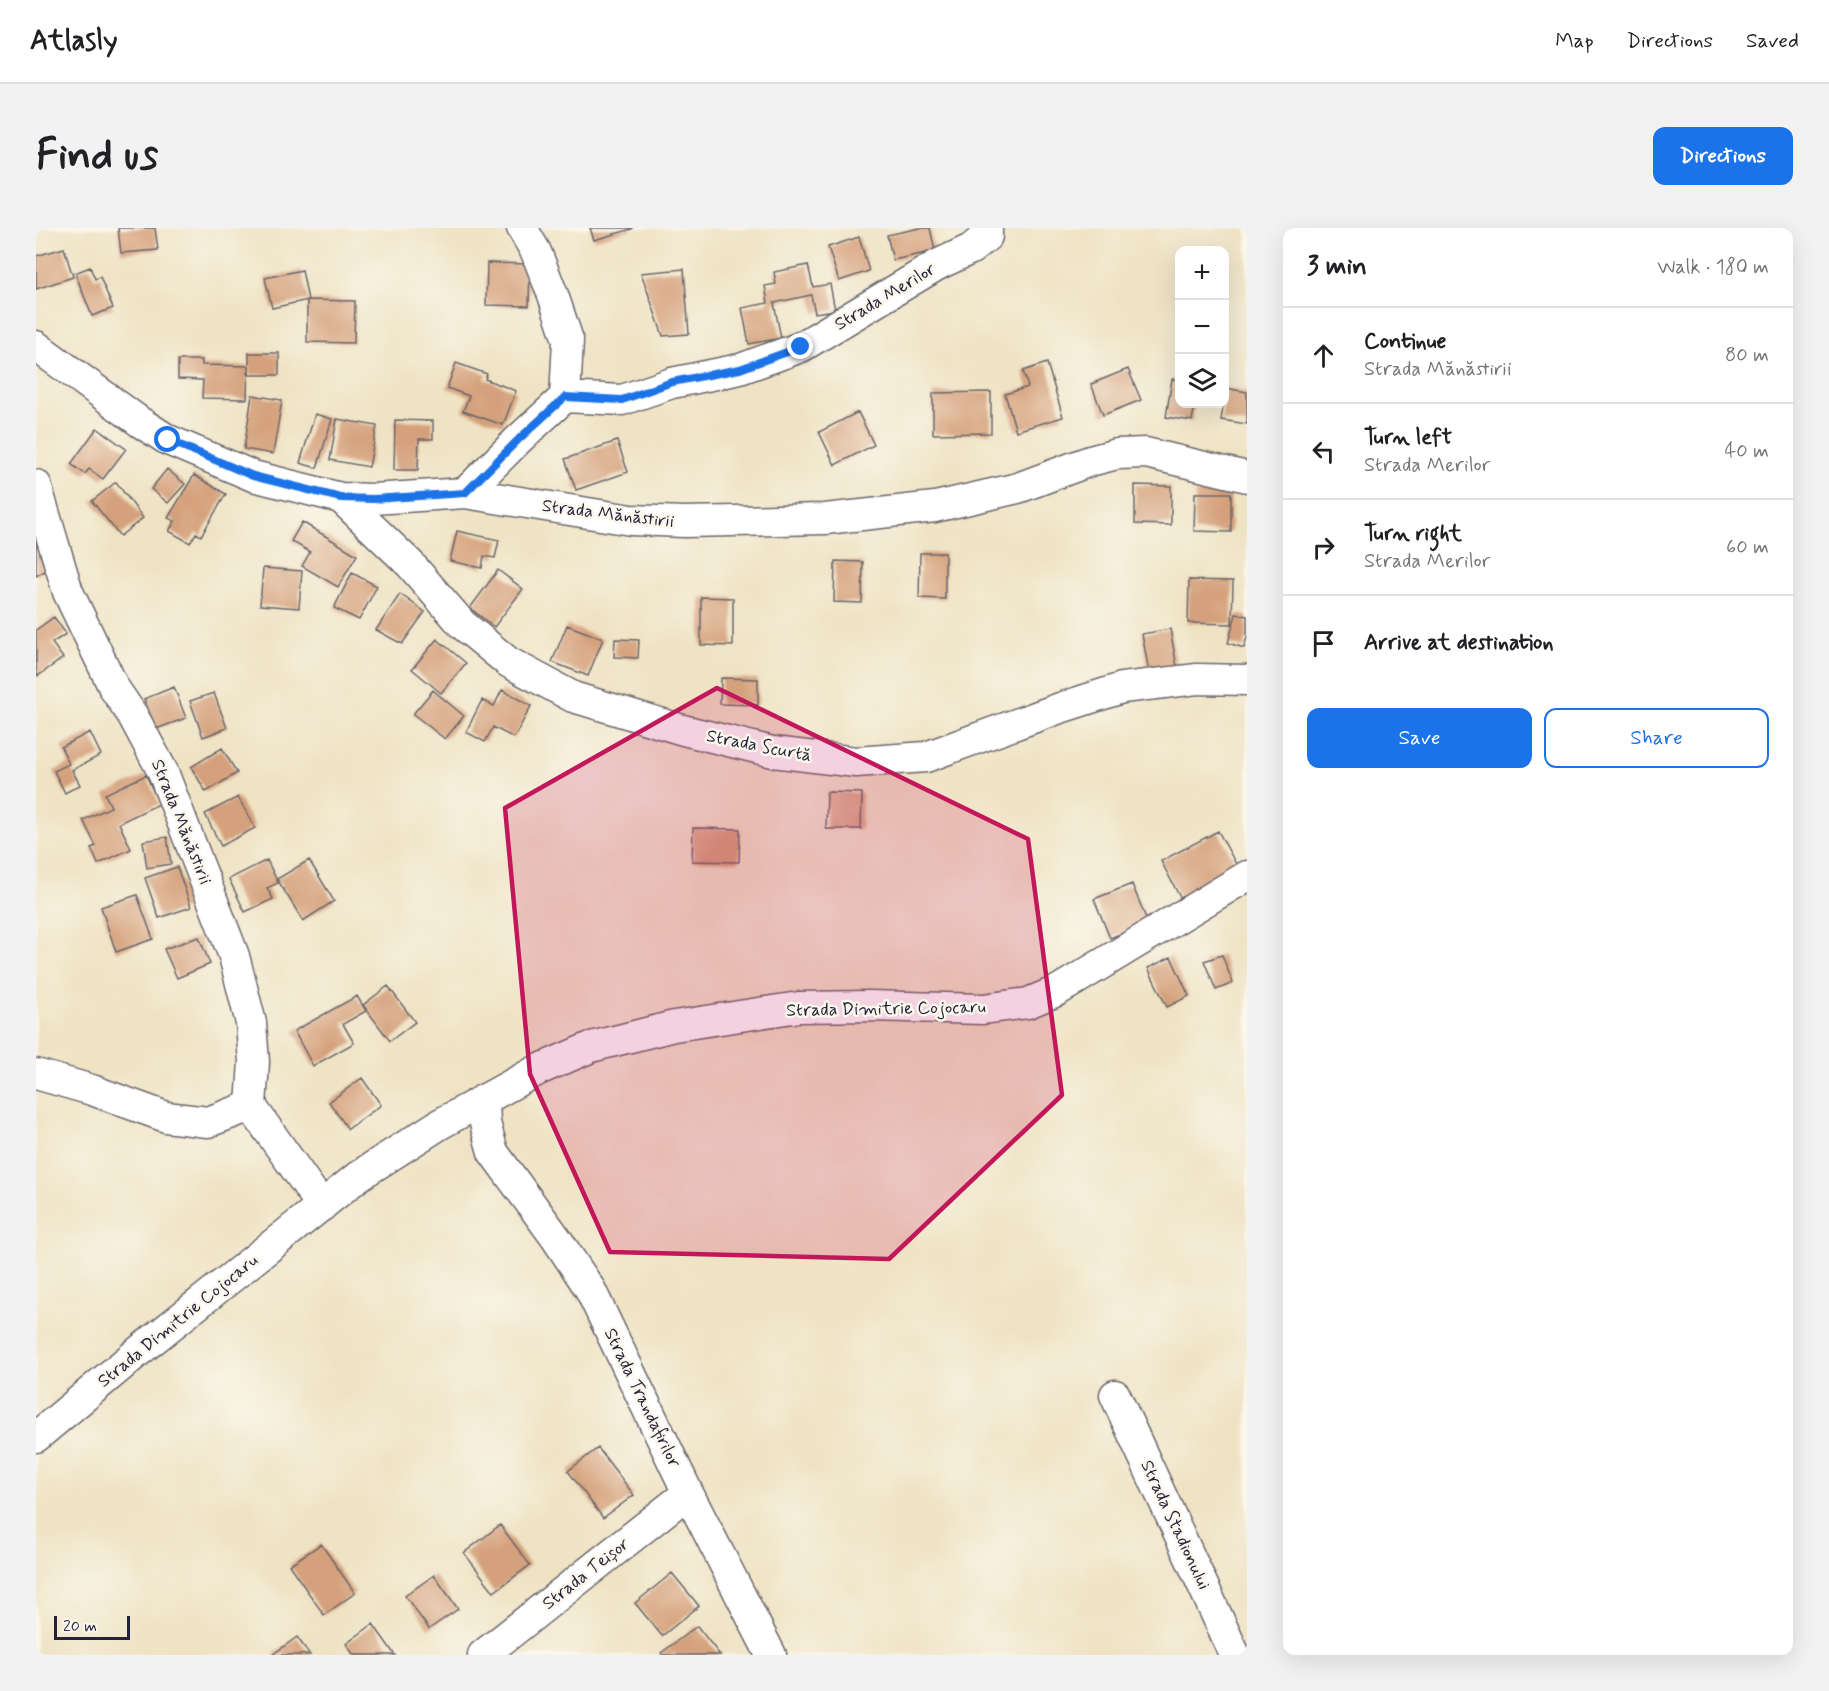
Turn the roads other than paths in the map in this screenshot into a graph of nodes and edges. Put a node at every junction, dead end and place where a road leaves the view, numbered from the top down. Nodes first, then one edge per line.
1 (522, 228) edge
2 (987, 228) edge
3 (36, 346) edge
4 (565, 397) junction
5 (1247, 477) edge
6 (36, 485) edge
7 (465, 493) junction
8 (341, 498) junction
9 (1247, 680) edge
10 (1247, 876) edge
11 (36, 1074) edge
12 (484, 1099) junction
13 (251, 1106) junction
14 (440, 1124) junction
15 (493, 1152) junction
16 (322, 1206) junction
17 (1115, 1395) dead end
18 (36, 1437) edge
19 (688, 1493) junction
20 (483, 1655) edge
21 (771, 1655) edge
22 (1235, 1655) edge

1 - 4 street
2 - 4 street, Strada Merilor
3 - 8 street, Strada Mănăstirii
4 - 7 street
5 - 7 street, Strada Mănăstirii
6 - 13 street, Strada Mănăstirii
7 - 8 street, Strada Mănăstirii
8 - 9 street, Strada Scurtă
10 - 12 street, Strada Dimitrie Cojocaru
11 - 13 street
12 - 14 street, Strada Dimitrie Cojocaru
12 - 15 street, Strada Trandafirilor
13 - 16 street
14 - 15 street, Strada Trandafirilor
14 - 16 street, Strada Dimitrie Cojocaru
15 - 19 street, Strada Trandafirilor
16 - 18 street, Strada Dimitrie Cojocaru
17 - 22 street, Strada Stadionului
19 - 20 street, Strada Teișor
19 - 21 street, Strada Trandafirilor

